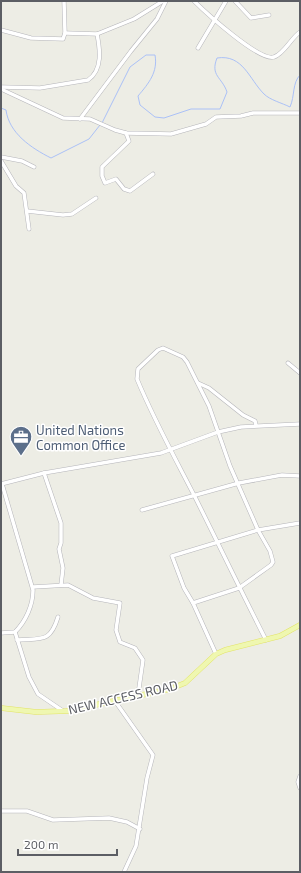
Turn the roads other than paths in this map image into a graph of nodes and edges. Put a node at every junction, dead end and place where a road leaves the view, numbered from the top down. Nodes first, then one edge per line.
1 (64, 1) edge
2 (163, 1) edge
3 (166, 1) edge
4 (194, 1) edge
5 (226, 1) edge
6 (236, 1) edge
7 (268, 15) dead end
8 (214, 20) junction
9 (1, 30) edge
10 (300, 32) edge
11 (65, 33) junction
12 (97, 34) junction
13 (198, 48) dead end
14 (1, 88) edge
15 (300, 113) edge
16 (80, 119) junction
17 (126, 133) junction
18 (1, 157) edge
19 (1, 161) edge
20 (34, 167) dead end
21 (153, 174) dead end
22 (96, 198) dead end
23 (27, 211) junction
24 (29, 229) dead end
25 (288, 363) dead end
26 (300, 374) edge
27 (198, 383) junction
28 (300, 424) edge
29 (256, 425) junction
30 (218, 432) junction
31 (169, 450) junction
32 (44, 473) junction
33 (300, 476) edge
34 (239, 483) junction
35 (2, 484) edge
36 (195, 497) junction
37 (142, 510) dead end
38 (300, 523) edge
39 (258, 530) junction
40 (216, 543) junction
41 (61, 585) junction
42 (33, 587) junction
43 (239, 588) junction
44 (194, 603) junction
45 (58, 617) dead end
46 (300, 625) edge
47 (15, 632) junction
48 (1, 633) edge
49 (17, 640) junction
50 (266, 640) junction
51 (216, 654) junction
52 (138, 695) junction
53 (115, 701) junction
54 (1, 708) edge
55 (64, 711) junction
56 (300, 776) edge
57 (300, 788) edge
58 (1, 811) edge
59 (140, 829) junction
60 (124, 872) edge

1 - 11 street
2 - 12 street
3 - 16 street
4 - 8 street
5 - 8 street
6 - 7 street
8 - 10 street
8 - 13 street
9 - 11 street
11 - 12 street
12 - 14 street
14 - 16 street
15 - 17 street
16 - 17 street
17 - 21 street
18 - 20 street
19 - 23 street
22 - 23 street
23 - 24 street
25 - 26 street
27 - 29 street
27 - 30 street
27 - 31 street
28 - 29 street
29 - 30 street
30 - 31 street
30 - 34 street
31 - 32 street
31 - 36 street
32 - 35 street
32 - 41 street
33 - 34 street
34 - 36 street
34 - 39 street
35 - 42 street
36 - 37 street
36 - 40 street
38 - 39 street
39 - 40 street
39 - 43 street
40 - 43 street
40 - 44 street
41 - 42 street
41 - 52 street
42 - 47 street
43 - 44 street
43 - 50 street
44 - 51 street
45 - 49 street
46 - 50 main road, NEW ACCESS ROAD
47 - 48 street
47 - 49 street
49 - 55 street
50 - 51 main road, NEW ACCESS ROAD
51 - 52 main road, NEW ACCESS ROAD
52 - 53 main road, NEW ACCESS ROAD
53 - 55 main road, NEW ACCESS ROAD
53 - 59 street
54 - 55 main road, NEW ACCESS ROAD
56 - 57 street
58 - 59 street
59 - 60 street

